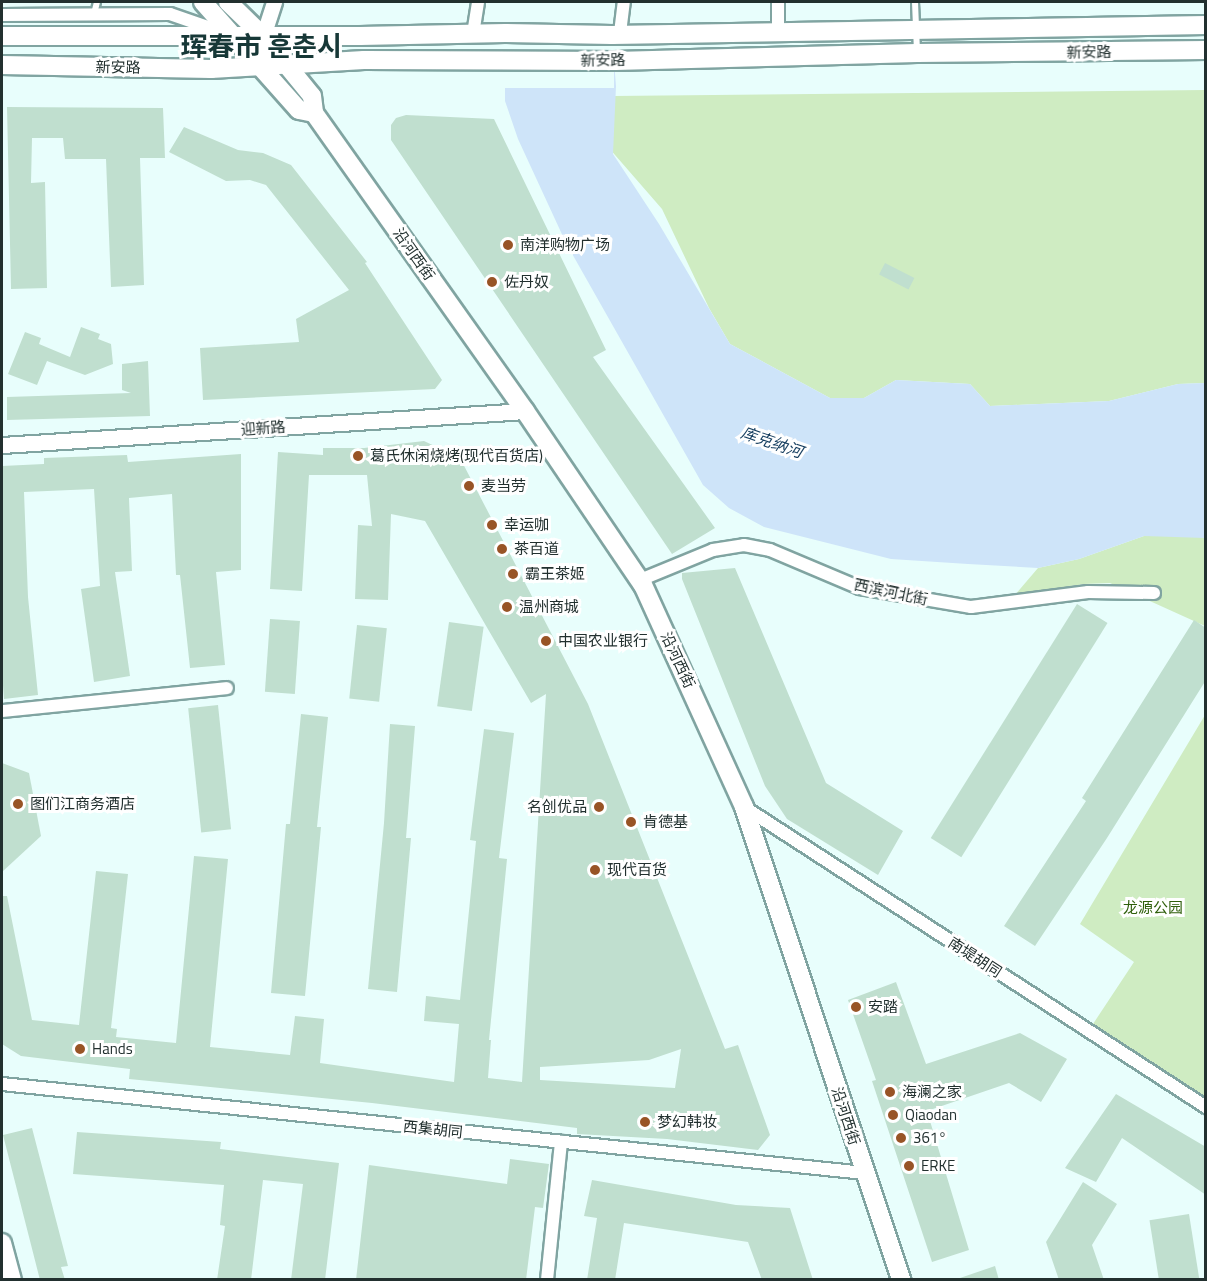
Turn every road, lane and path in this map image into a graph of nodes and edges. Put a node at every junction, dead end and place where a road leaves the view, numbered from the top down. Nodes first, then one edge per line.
1 (97, 2) edge
2 (203, 2) edge
3 (228, 2) edge
4 (274, 2) edge
5 (478, 2) edge
6 (624, 2) edge
7 (778, 2) edge
8 (915, 2) edge
9 (2, 15) edge
10 (94, 15) junction
11 (1206, 26) edge
12 (916, 29) junction
13 (778, 30) junction
14 (473, 34) junction
15 (616, 34) junction
16 (2, 36) edge
17 (233, 36) junction
18 (263, 36) junction
19 (1206, 50) edge
20 (917, 53) junction
21 (2, 65) edge
22 (284, 65) junction
23 (260, 66) junction
24 (314, 113) junction
25 (525, 411) junction
26 (2, 445) edge
27 (640, 580) junction
28 (1154, 593) dead end
29 (227, 688) dead end
30 (2, 711) edge
31 (744, 807) junction
32 (2, 1084) edge
33 (1206, 1107) edge
34 (561, 1142) junction
35 (865, 1173) junction
36 (2, 1243) edge
37 (12, 1280) edge
38 (547, 1280) edge
39 (900, 1280) edge

1 - 10 lane
2 - 17 main road, 沿河西街
3 - 18 main road, 沿河西街
4 - 18 street
5 - 14 street
6 - 15 street
7 - 13 street
8 - 12 lane
9 - 10 street
10 - 17 street
11 - 12 main road, 新安路
12 - 13 main road, 新安路
12 - 20 lane
13 - 15 main road, 新安路
14 - 15 main road, 新安路
14 - 18 main road, 新安路
16 - 17 main road, 新安路
17 - 18 main road, 新安路
17 - 23 main road, 沿河西街
18 - 22 main road, 沿河西街
18 - 23 street
19 - 20 main road, 新安路
20 - 22 main road, 新安路
21 - 23 main road, 新安路
22 - 23 main road, 新安路
22 - 24 main road, 沿河西街
23 - 24 main road, 沿河西街
24 - 25 main road, 沿河西街
25 - 26 street, 迎新路
25 - 27 main road, 沿河西街
27 - 28 street, 西滨河北街
27 - 31 main road, 沿河西街
29 - 30 street
31 - 33 street, 南堤胡同
31 - 35 main road, 沿河西街
32 - 34 street, 西集胡同
34 - 35 street, 西集胡同
34 - 38 street
35 - 39 main road, 沿河西街
36 - 37 main road

